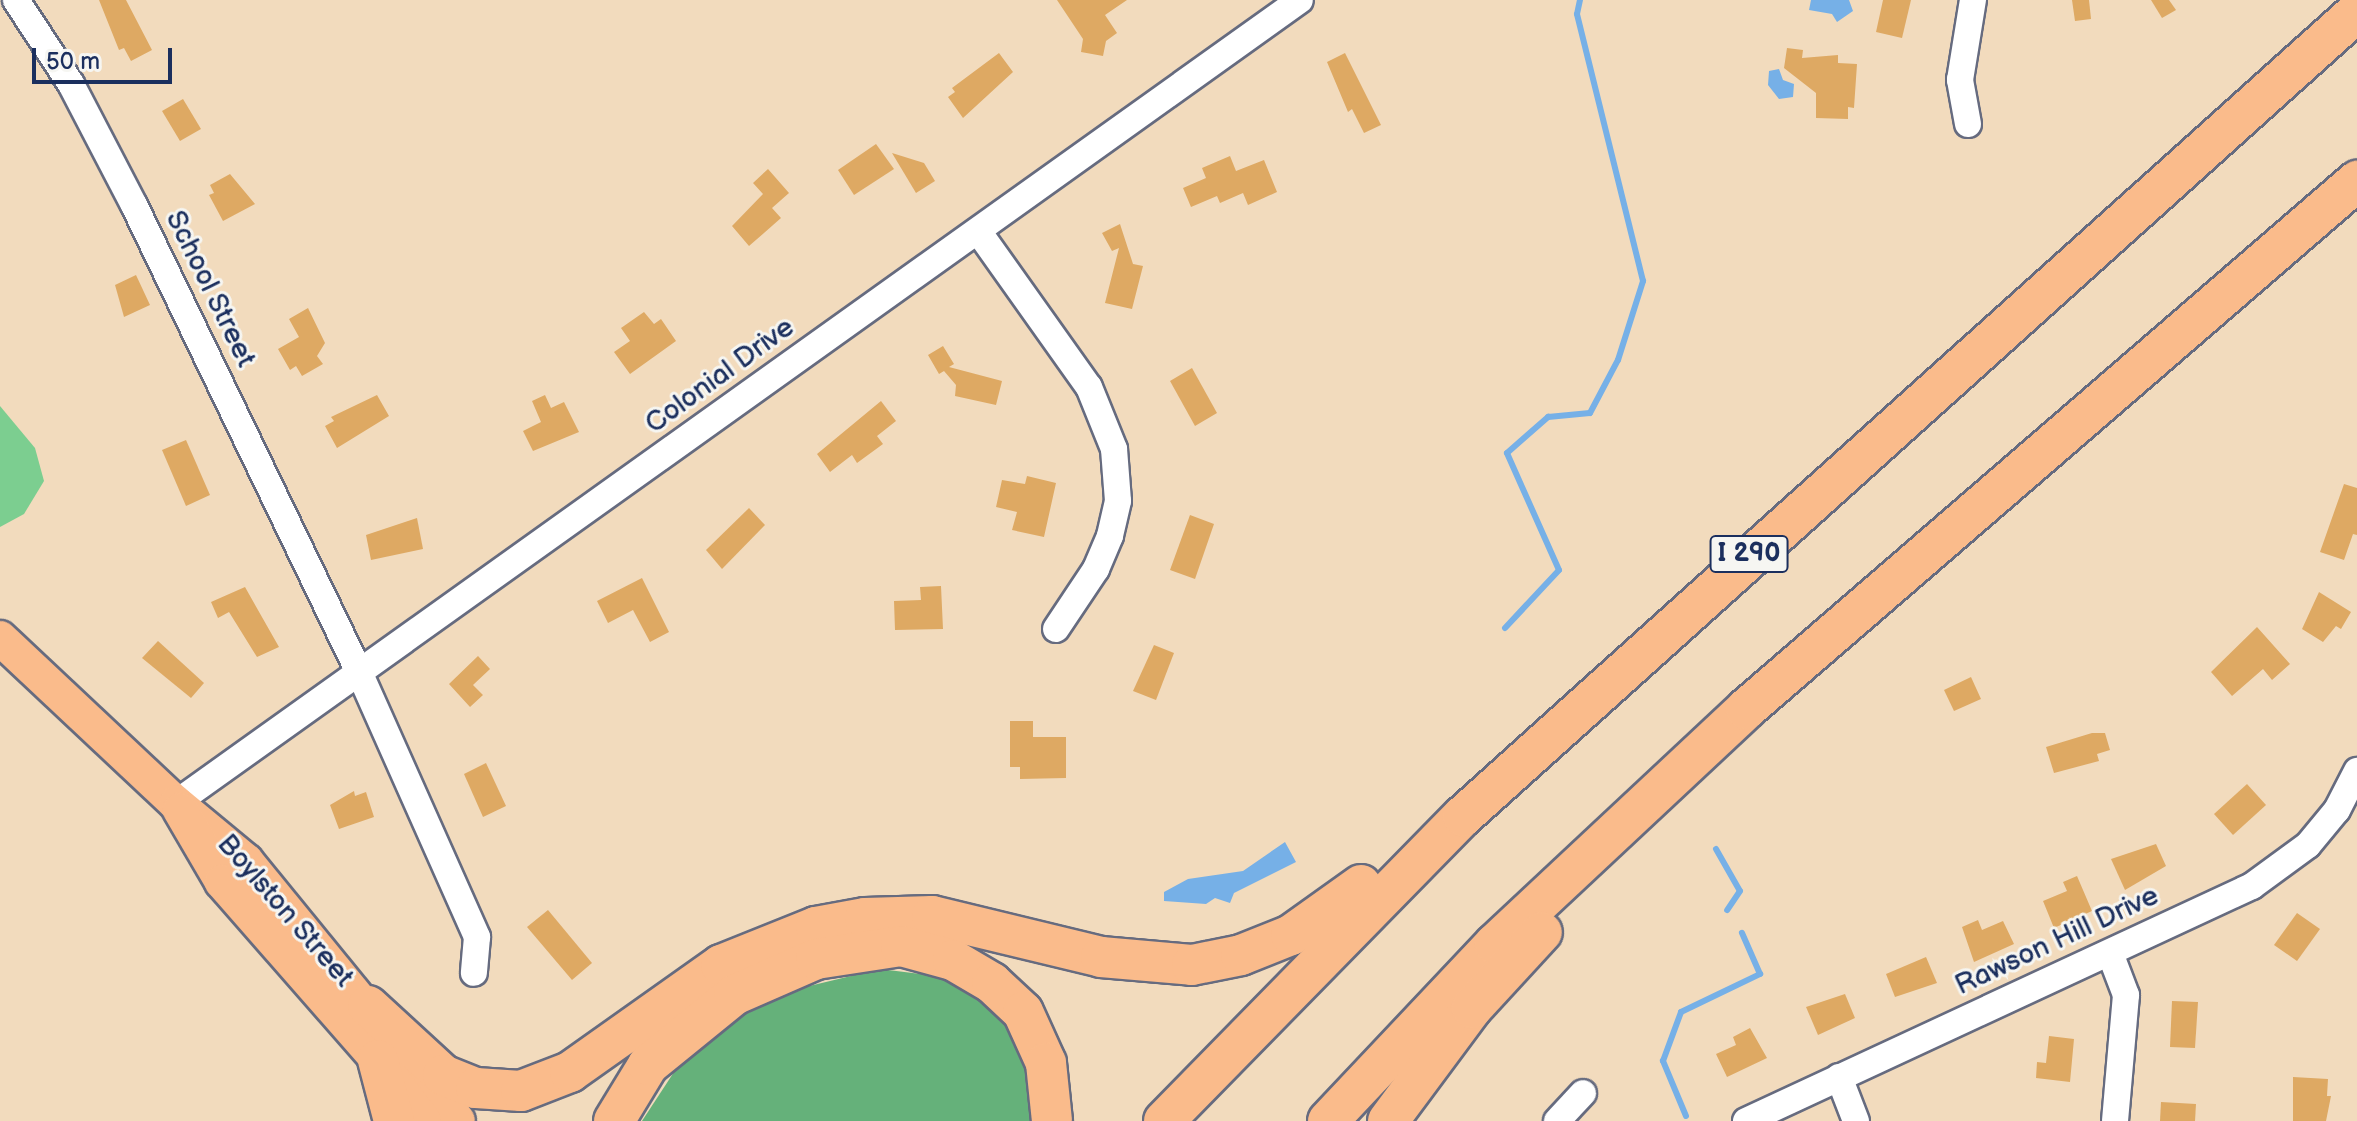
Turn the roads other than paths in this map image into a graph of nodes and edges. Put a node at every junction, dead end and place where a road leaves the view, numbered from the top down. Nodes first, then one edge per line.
1 (16, 0) edge
2 (1300, 0) edge
3 (1973, 0) edge
4 (2357, 12) edge
5 (1968, 124) dead end
6 (2357, 181) edge
7 (978, 231) junction
8 (1056, 629) dead end
9 (0, 638) edge
10 (360, 674) junction
11 (1697, 757) junction
12 (2357, 771) edge
13 (176, 803) junction
14 (1463, 816) junction
15 (2110, 953) junction
16 (474, 973) dead end
17 (368, 1006) junction
18 (378, 1060) junction
19 (1839, 1077) junction
20 (1583, 1093) dead end
21 (394, 1121) edge
22 (424, 1121) edge
23 (458, 1121) edge
24 (614, 1121) edge
25 (1052, 1121) edge
26 (1164, 1121) edge
27 (1328, 1121) edge
28 (1388, 1121) edge
29 (1557, 1121) edge
30 (1746, 1121) edge
31 (1856, 1121) edge
32 (2115, 1121) edge

1 - 10 street, School Street
2 - 7 street, Colonial Drive
3 - 5 street
4 - 14 highway, I 290
6 - 11 highway
7 - 8 street
7 - 10 street, Colonial Drive
9 - 13 main road
10 - 13 street, Colonial Drive
10 - 16 street
11 - 27 highway
11 - 28 highway
12 - 15 street, Rawson Hill Drive
13 - 17 main road, Boylston Street
13 - 18 main road, Boylston Street
14 - 17 highway
14 - 26 highway, I 290
15 - 19 street, Rawson Hill Drive
15 - 32 street
17 - 23 main road, Boylston Street
18 - 21 highway
18 - 22 main road, Boylston Street
19 - 30 street, Rawson Hill Drive
19 - 31 street
20 - 29 street
24 - 25 highway

